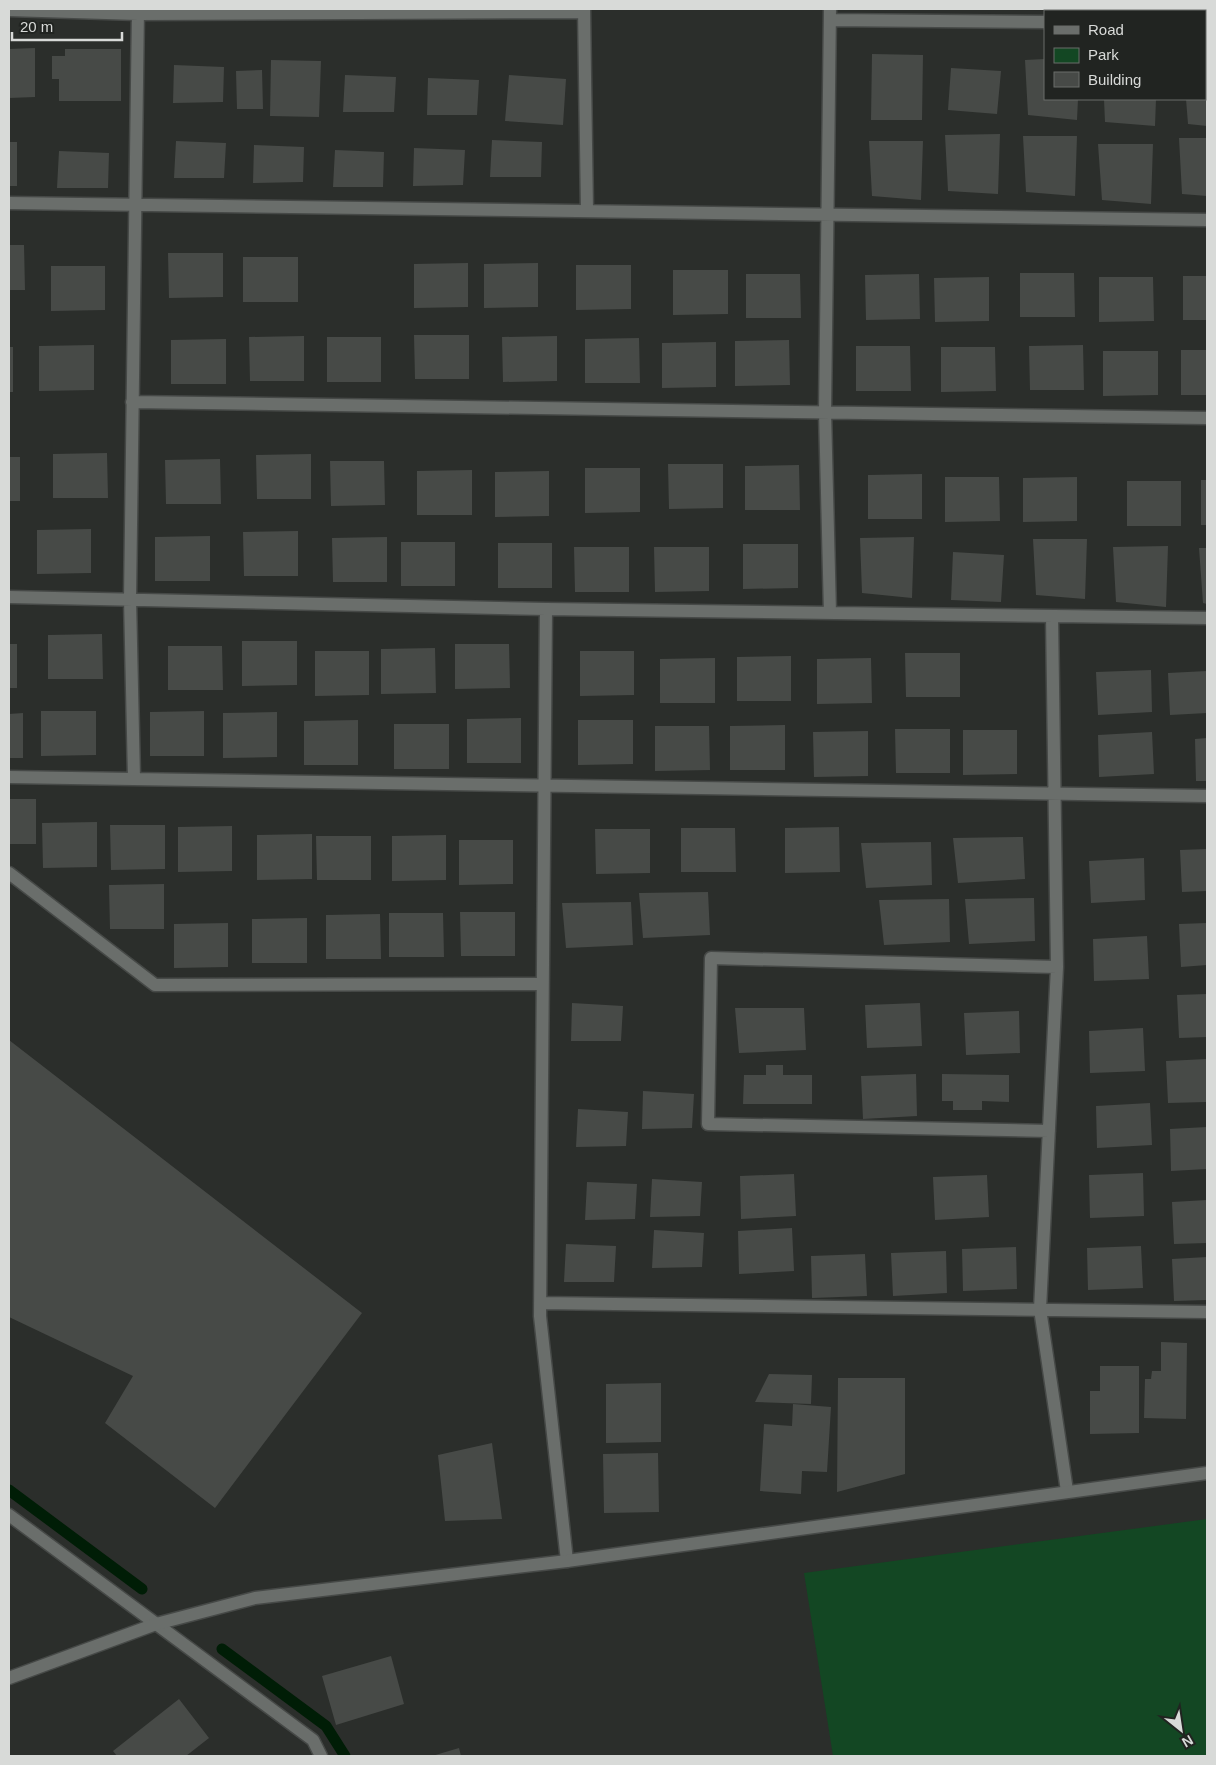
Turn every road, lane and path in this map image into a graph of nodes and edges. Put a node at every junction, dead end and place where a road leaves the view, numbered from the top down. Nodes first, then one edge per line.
1 (9, 10) edge
2 (584, 10) edge
3 (138, 11) edge
4 (830, 14) edge
5 (1044, 22) edge
6 (9, 203) edge
7 (135, 204) junction
8 (587, 211) junction
9 (828, 214) junction
10 (1207, 220) edge
11 (132, 402) junction
12 (825, 412) junction
13 (1207, 418) edge
14 (9, 597) edge
15 (130, 599) junction
16 (546, 609) junction
17 (830, 613) junction
18 (1052, 616) junction
19 (1207, 618) edge
20 (9, 776) edge
21 (134, 778) junction
22 (544, 784) junction
23 (1054, 794) junction
24 (1207, 796) edge
25 (9, 874) edge
26 (1057, 967) junction
27 (542, 984) junction
28 (1049, 1131) junction
29 (540, 1303) junction
30 (1040, 1309) junction
31 (1207, 1312) edge
32 (1207, 1473) edge
33 (1067, 1491) junction
34 (9, 1515) edge
35 (566, 1561) junction
36 (156, 1624) junction
37 (9, 1678) edge
38 (321, 1756) edge

1 - 3 street
2 - 3 street
2 - 8 street
3 - 7 street
4 - 5 street
4 - 9 street
6 - 7 street
7 - 8 street
7 - 11 street
8 - 9 street
9 - 10 street
9 - 12 street
11 - 12 street
11 - 15 street
12 - 13 street
12 - 17 street
14 - 15 street
15 - 16 street
15 - 21 street
16 - 17 street
16 - 22 street
17 - 18 street
18 - 19 street
18 - 23 street
20 - 21 street
21 - 22 street
22 - 23 street
22 - 27 street
23 - 24 street
23 - 26 street
25 - 27 street
26 - 28 street
26 - 28 street
27 - 29 street
28 - 30 street
29 - 30 street
29 - 35 street
30 - 31 street
30 - 33 street
32 - 33 street
33 - 35 street
34 - 36 street
35 - 36 street
36 - 37 street
36 - 38 street

